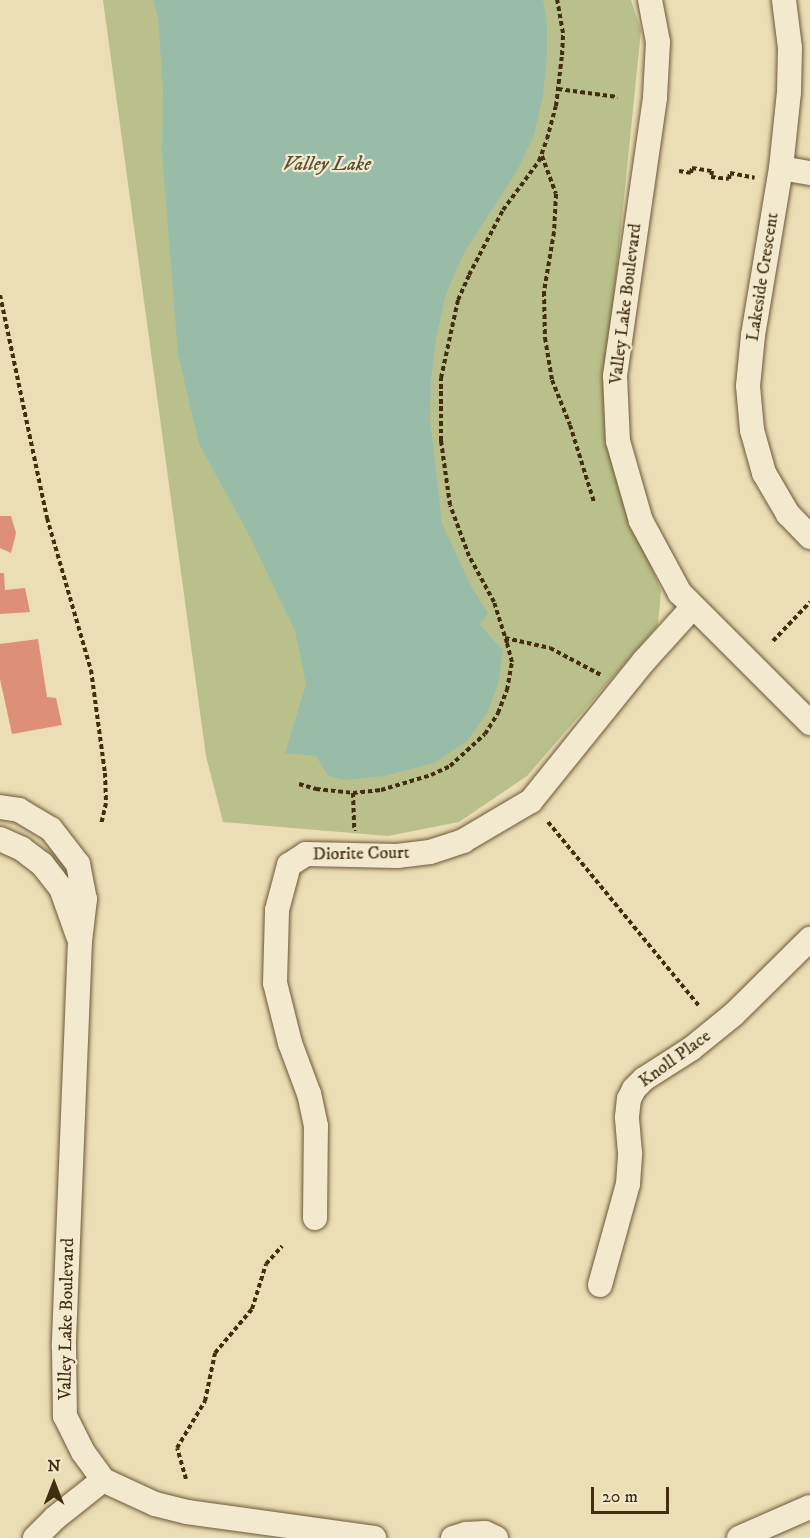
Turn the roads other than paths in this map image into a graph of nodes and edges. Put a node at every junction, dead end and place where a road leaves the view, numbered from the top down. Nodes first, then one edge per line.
1 (650, 0) edge
2 (784, 0) edge
3 (781, 168) junction
4 (810, 173) edge
5 (810, 537) edge
6 (693, 607) junction
7 (810, 723) edge
8 (0, 807) edge
9 (30, 816) junction
10 (5, 841) edge
11 (810, 939) edge
12 (80, 941) junction
13 (315, 1218) dead end
14 (600, 1285) dead end
15 (103, 1480) junction
16 (810, 1507) edge
17 (35, 1538) edge
18 (374, 1538) edge
19 (453, 1538) edge
20 (496, 1538) edge
21 (739, 1538) edge

1 - 6 street, Valley Lake Boulevard
2 - 3 street, Lakeside Crescent
3 - 4 street
3 - 5 street, Lakeside Crescent
6 - 7 street, Valley Lake Boulevard
6 - 13 street, Diorite Court
8 - 9 street, Valley Lake Boulevard
9 - 10 street
9 - 12 street, Valley Lake Boulevard
10 - 12 street, Valley Lake Boulevard
11 - 14 street, Knoll Place
12 - 15 street, Valley Lake Boulevard
15 - 17 street
15 - 18 street, Valley Lake Boulevard
16 - 21 street
19 - 20 street

